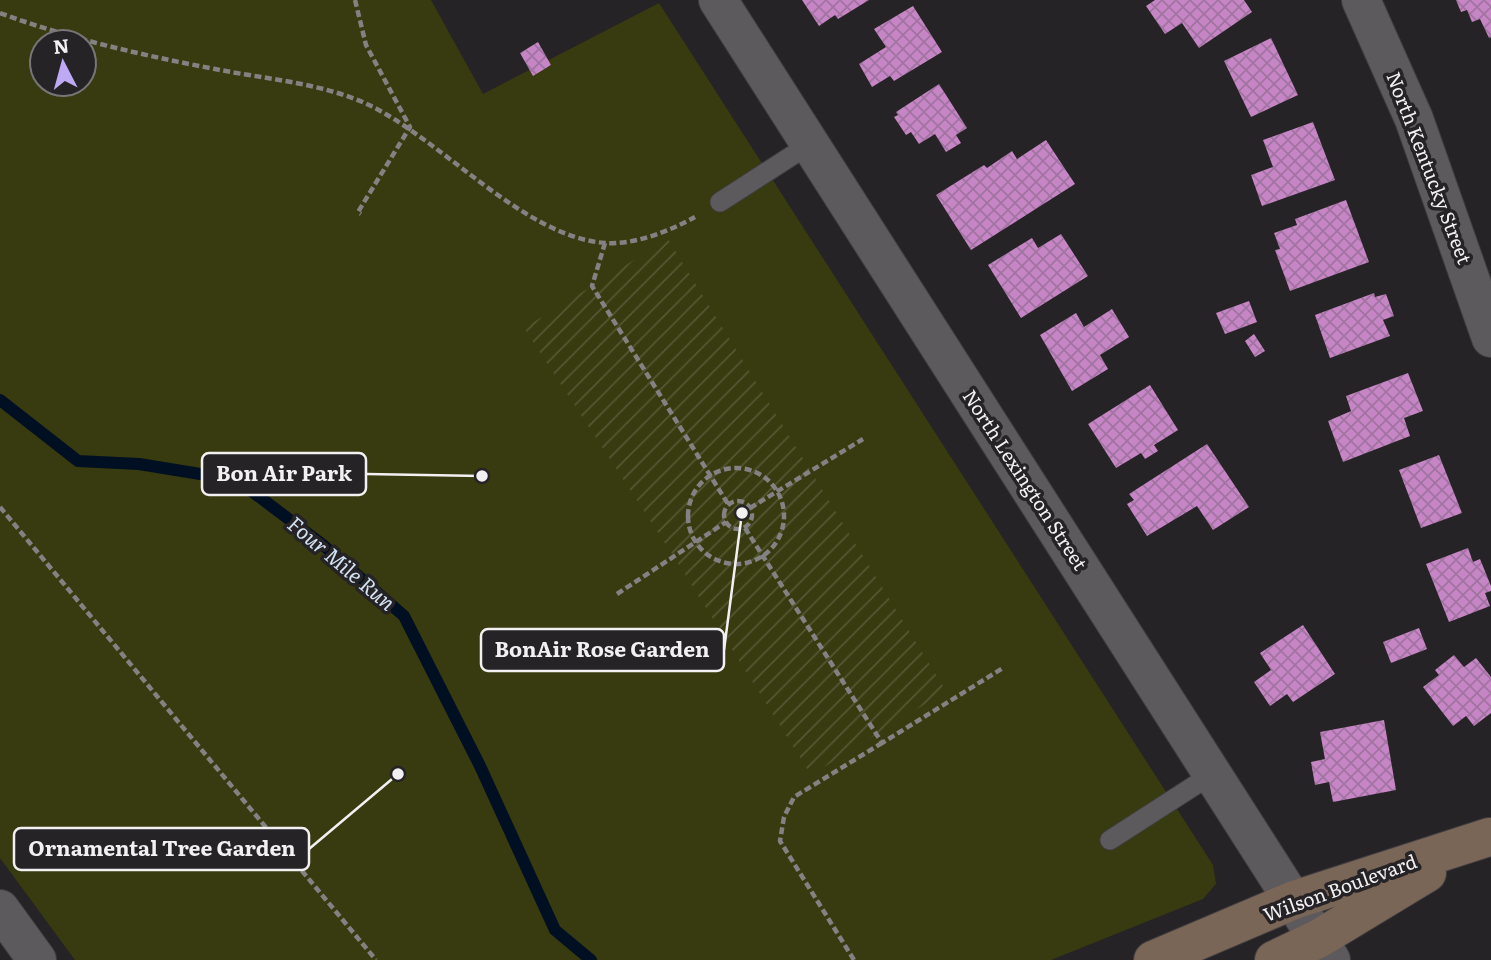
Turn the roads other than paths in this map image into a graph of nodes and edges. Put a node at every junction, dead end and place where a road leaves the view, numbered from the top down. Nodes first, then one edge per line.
1 (718, 0) edge
2 (1361, 0) edge
3 (810, 144) junction
4 (720, 202) road end
5 (1491, 338) edge
6 (1213, 773) junction
7 (1490, 836) edge
8 (1110, 840) dead end
9 (1294, 900) junction
10 (0, 909) edge
11 (1325, 949) edge
12 (37, 960) edge
13 (1153, 960) edge
14 (1274, 960) edge

1 - 3 street, North Lexington Street
2 - 5 street, North Kentucky Street
3 - 4 lane
3 - 6 street, North Lexington Street
6 - 8 lane
6 - 9 street, North Lexington Street
7 - 9 main road, Wilson Boulevard
7 - 11 main road, Wilson Boulevard
9 - 11 street, North Lexington Street
9 - 13 main road, Wilson Boulevard
10 - 12 street
11 - 14 main road, Wilson Boulevard

